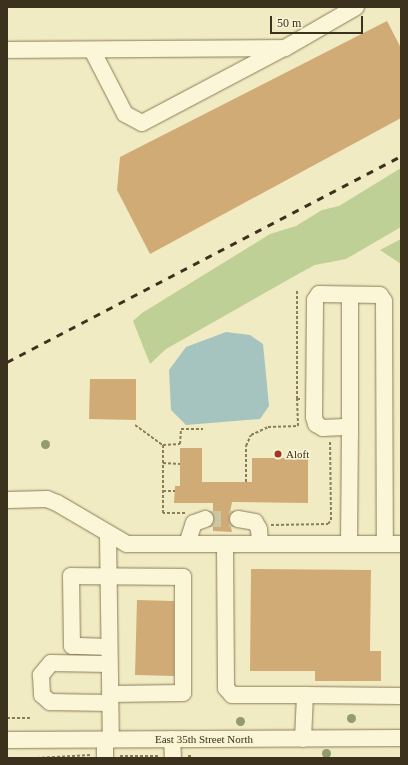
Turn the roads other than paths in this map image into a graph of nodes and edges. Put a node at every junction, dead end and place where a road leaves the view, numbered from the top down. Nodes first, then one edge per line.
1 (356, 7) edge
2 (285, 48) junction
3 (7, 50) edge
4 (92, 50) junction
5 (350, 295) junction
6 (350, 431) junction
7 (7, 500) edge
8 (205, 519) tunnel mouth
9 (238, 519) tunnel mouth
10 (108, 535) junction
11 (187, 544) junction
12 (225, 544) junction
13 (260, 544) junction
14 (349, 544) junction
15 (393, 544) edge
16 (108, 576) junction
17 (110, 647) junction
18 (110, 664) junction
19 (305, 695) junction
20 (401, 696) edge
21 (110, 698) junction
22 (303, 738) junction
23 (401, 738) edge
24 (172, 739) junction
25 (7, 740) edge
26 (108, 740) junction
27 (105, 758) edge
28 (173, 758) edge

1 - 2 street
2 - 4 street
2 - 4 street
3 - 4 street
5 - 6 street
5 - 6 street
5 - 15 street
6 - 14 street
7 - 10 street
8 - 11 street
9 - 13 street
10 - 11 street
10 - 16 street
11 - 12 street
12 - 13 street
12 - 19 street
13 - 14 street
14 - 15 street
16 - 17 street
16 - 17 street
16 - 21 street
17 - 18 street
18 - 21 street
18 - 21 street
19 - 20 street
19 - 22 street
21 - 26 street
22 - 23 street, East 35th Street North
22 - 24 street, East 35th Street North
24 - 26 street, East 35th Street North
24 - 28 street
25 - 26 street, East 35th Street North
26 - 27 street

